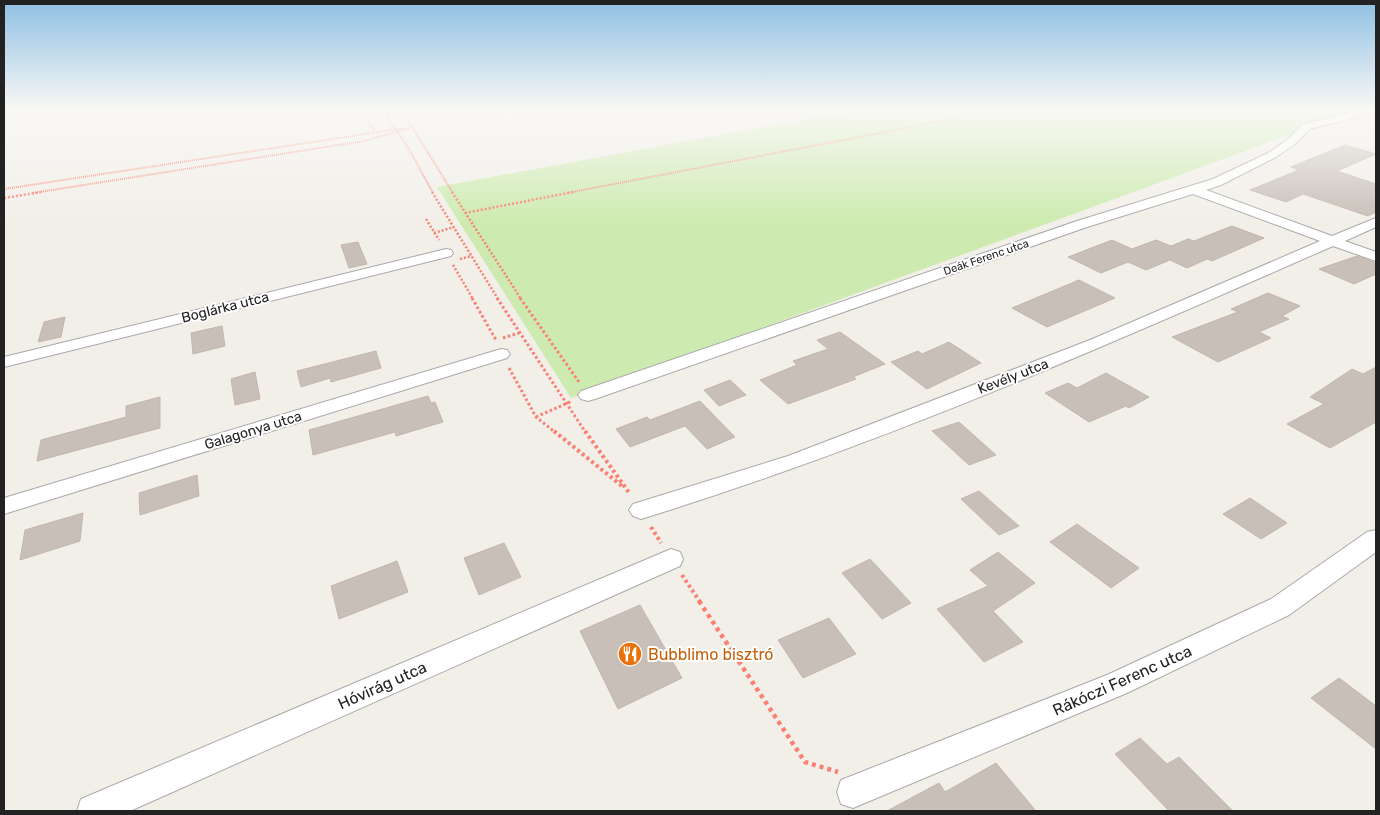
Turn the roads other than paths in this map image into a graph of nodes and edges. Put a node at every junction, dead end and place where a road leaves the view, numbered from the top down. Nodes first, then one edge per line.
1 (1284, 147) edge
2 (1192, 189) junction
3 (1376, 222) edge
4 (1332, 240) junction
5 (446, 253) road end
6 (1376, 257) edge
7 (499, 347) road end
8 (4, 362) edge
9 (588, 395) road end
10 (4, 506) edge
11 (641, 510) dead end
12 (1376, 539) edge
13 (671, 559) road end
14 (853, 792) road end
15 (93, 811) edge

1 - 2 street, Deák Ferenc utca
2 - 4 street
2 - 9 street, Deák Ferenc utca
3 - 4 street, Kevély utca
4 - 6 street
4 - 11 street, Kevély utca
5 - 8 street, Boglárka utca
7 - 10 street, Galagonya utca
12 - 14 street, Rákóczi Ferenc utca
13 - 15 street, Hóvirág utca

